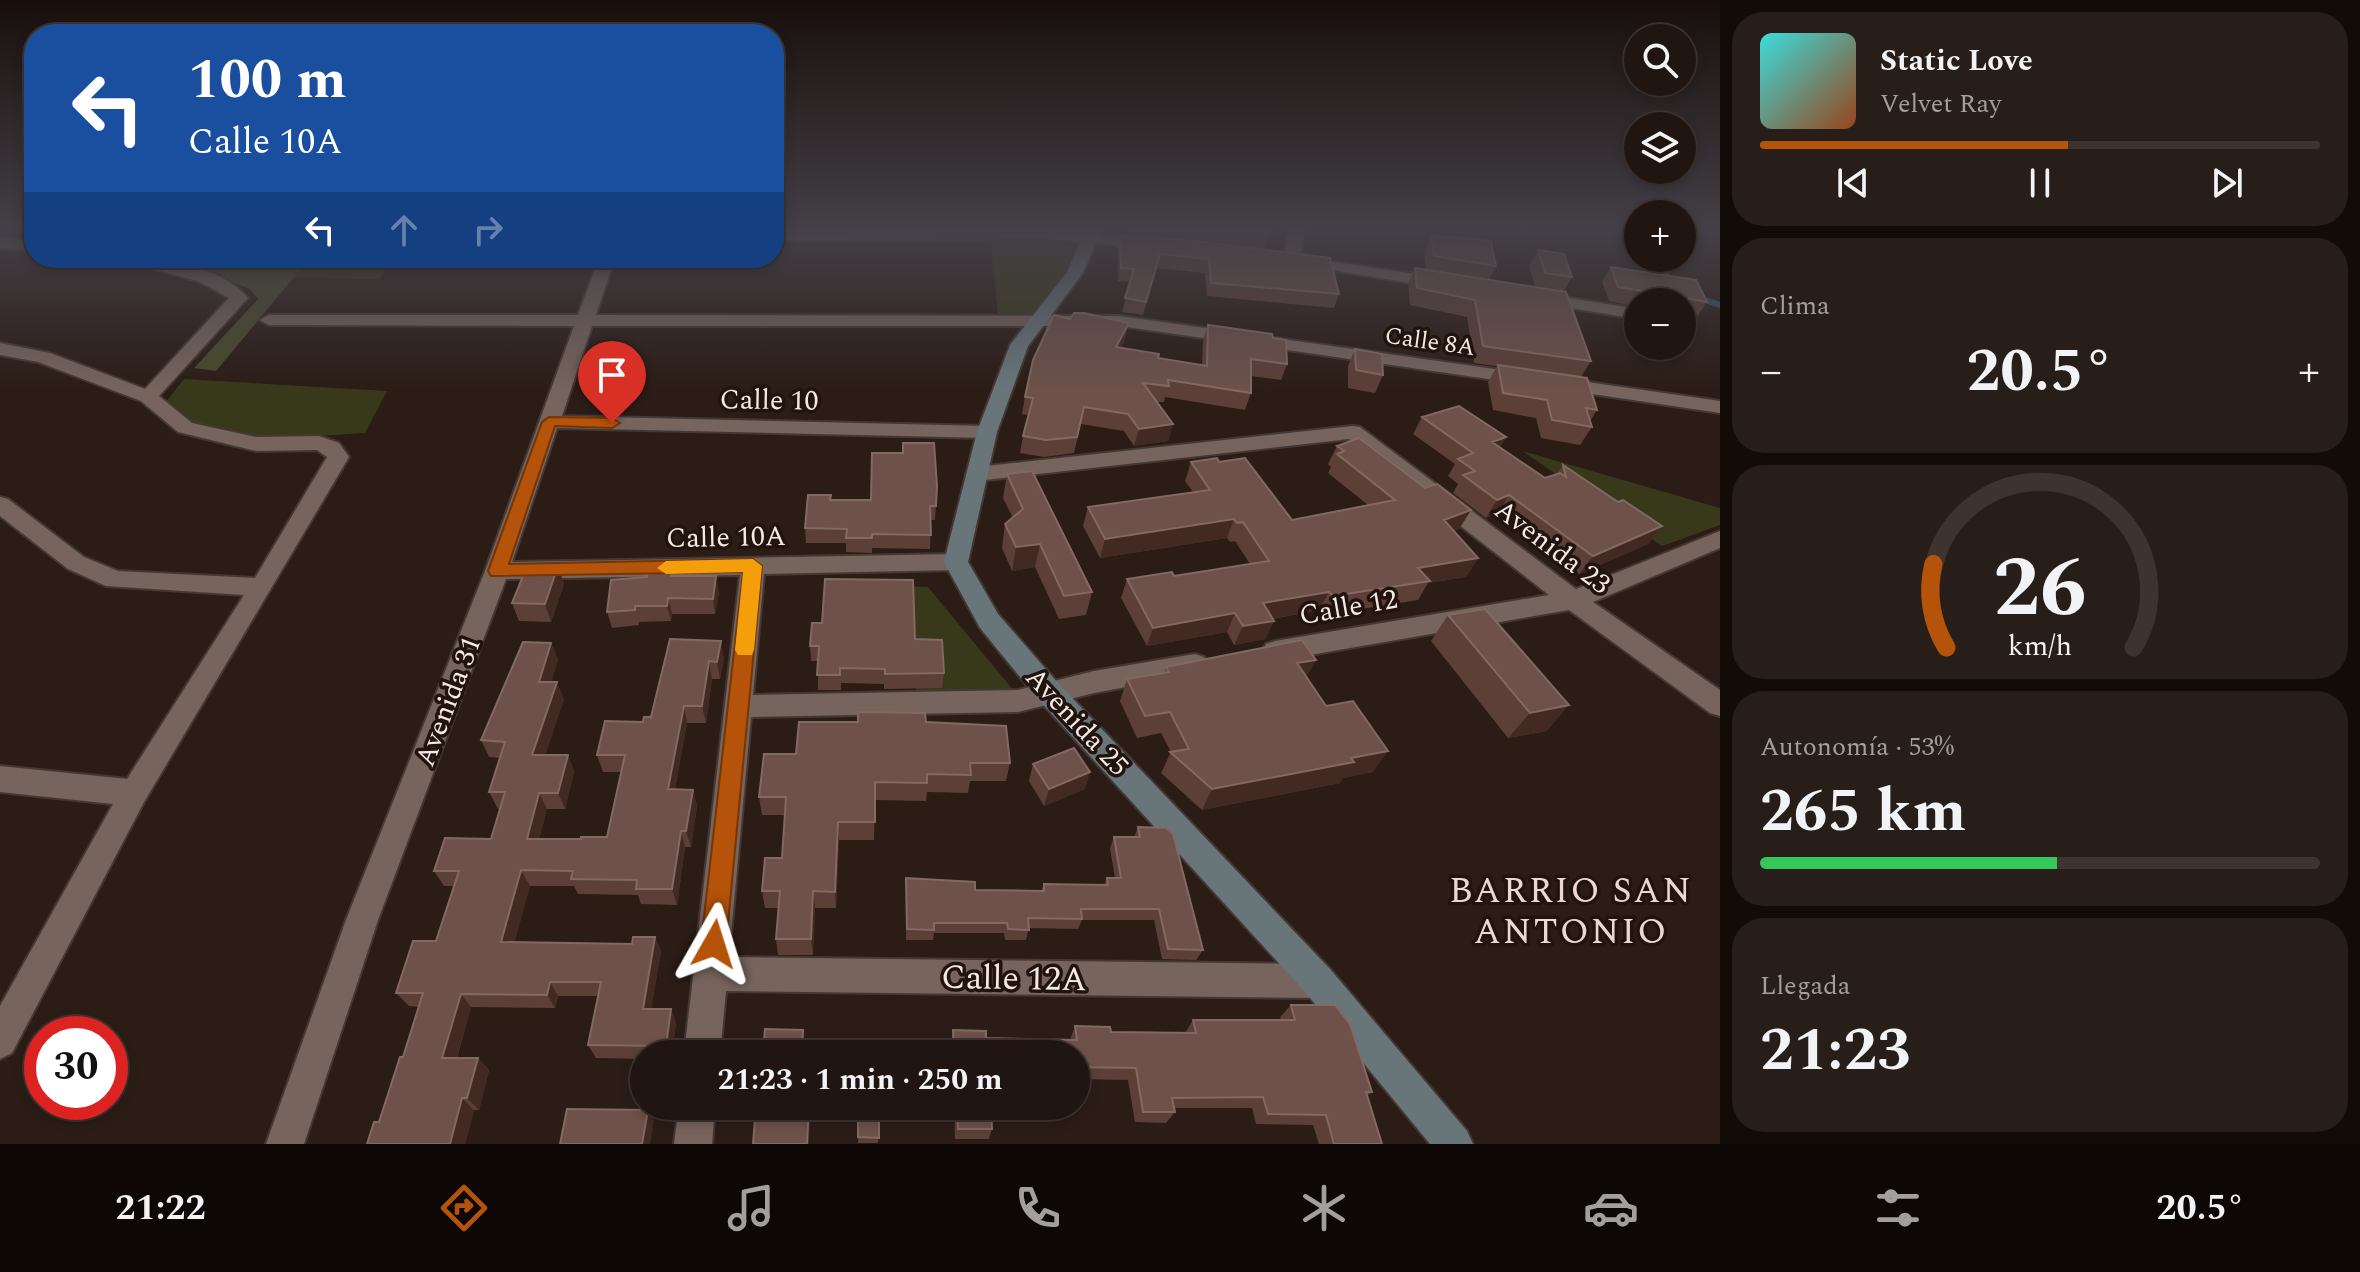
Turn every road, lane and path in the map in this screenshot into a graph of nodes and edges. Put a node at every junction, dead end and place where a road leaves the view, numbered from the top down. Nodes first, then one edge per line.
1 (214, 282) edge
2 (598, 282) edge
3 (1068, 282) edge
4 (1434, 282) edge
5 (1465, 287) edge
6 (1528, 297) edge
7 (1624, 312) edge
8 (269, 320) dead end
9 (585, 320) junction
10 (1039, 320) junction
11 (0, 349) edge
12 (148, 397) junction
13 (1720, 407) edge
14 (549, 422) junction
15 (987, 432) junction
16 (977, 474) junction
17 (0, 504) edge
18 (1720, 539) edge
19 (956, 562) junction
20 (753, 566) junction
21 (497, 571) junction
22 (262, 587) junction
23 (1573, 600) junction
24 (1248, 655) edge
25 (1217, 661) edge
26 (1048, 691) junction
27 (1720, 705) edge
28 (739, 706) junction
29 (0, 779) edge
30 (134, 793) junction
31 (711, 974) junction
32 (1318, 981) junction
33 (704, 1040) edge
34 (0, 1041) edge
35 (696, 1120) edge
36 (285, 1144) edge
37 (693, 1144) edge
38 (1454, 1144) edge

1 - 12 street
2 - 9 street, Avenida 31
3 - 10 street
4 - 5 street
6 - 7 street
8 - 9 street, Calle 8A
9 - 10 street, Calle 8A
9 - 14 street, Avenida 31
10 - 13 street, Calle 8A
10 - 15 street
11 - 12 street
12 - 22 street
14 - 15 street, Calle 10
14 - 21 street, Avenida 31
15 - 16 street
16 - 19 street
16 - 23 street, Avenida 23
17 - 22 street
18 - 23 street, Calle 12
19 - 20 street, Calle 10A
19 - 26 street, Avenida 25
20 - 21 street, Calle 10A
20 - 28 street
21 - 36 street, Avenida 31
22 - 30 street
23 - 24 street, Calle 12
23 - 27 street, Avenida 23
25 - 26 street
26 - 28 street
26 - 32 street, Avenida 25
28 - 31 street
29 - 30 street
30 - 34 street
31 - 32 street, Calle 12A
31 - 33 street
32 - 38 street, Avenida 25
35 - 37 street

